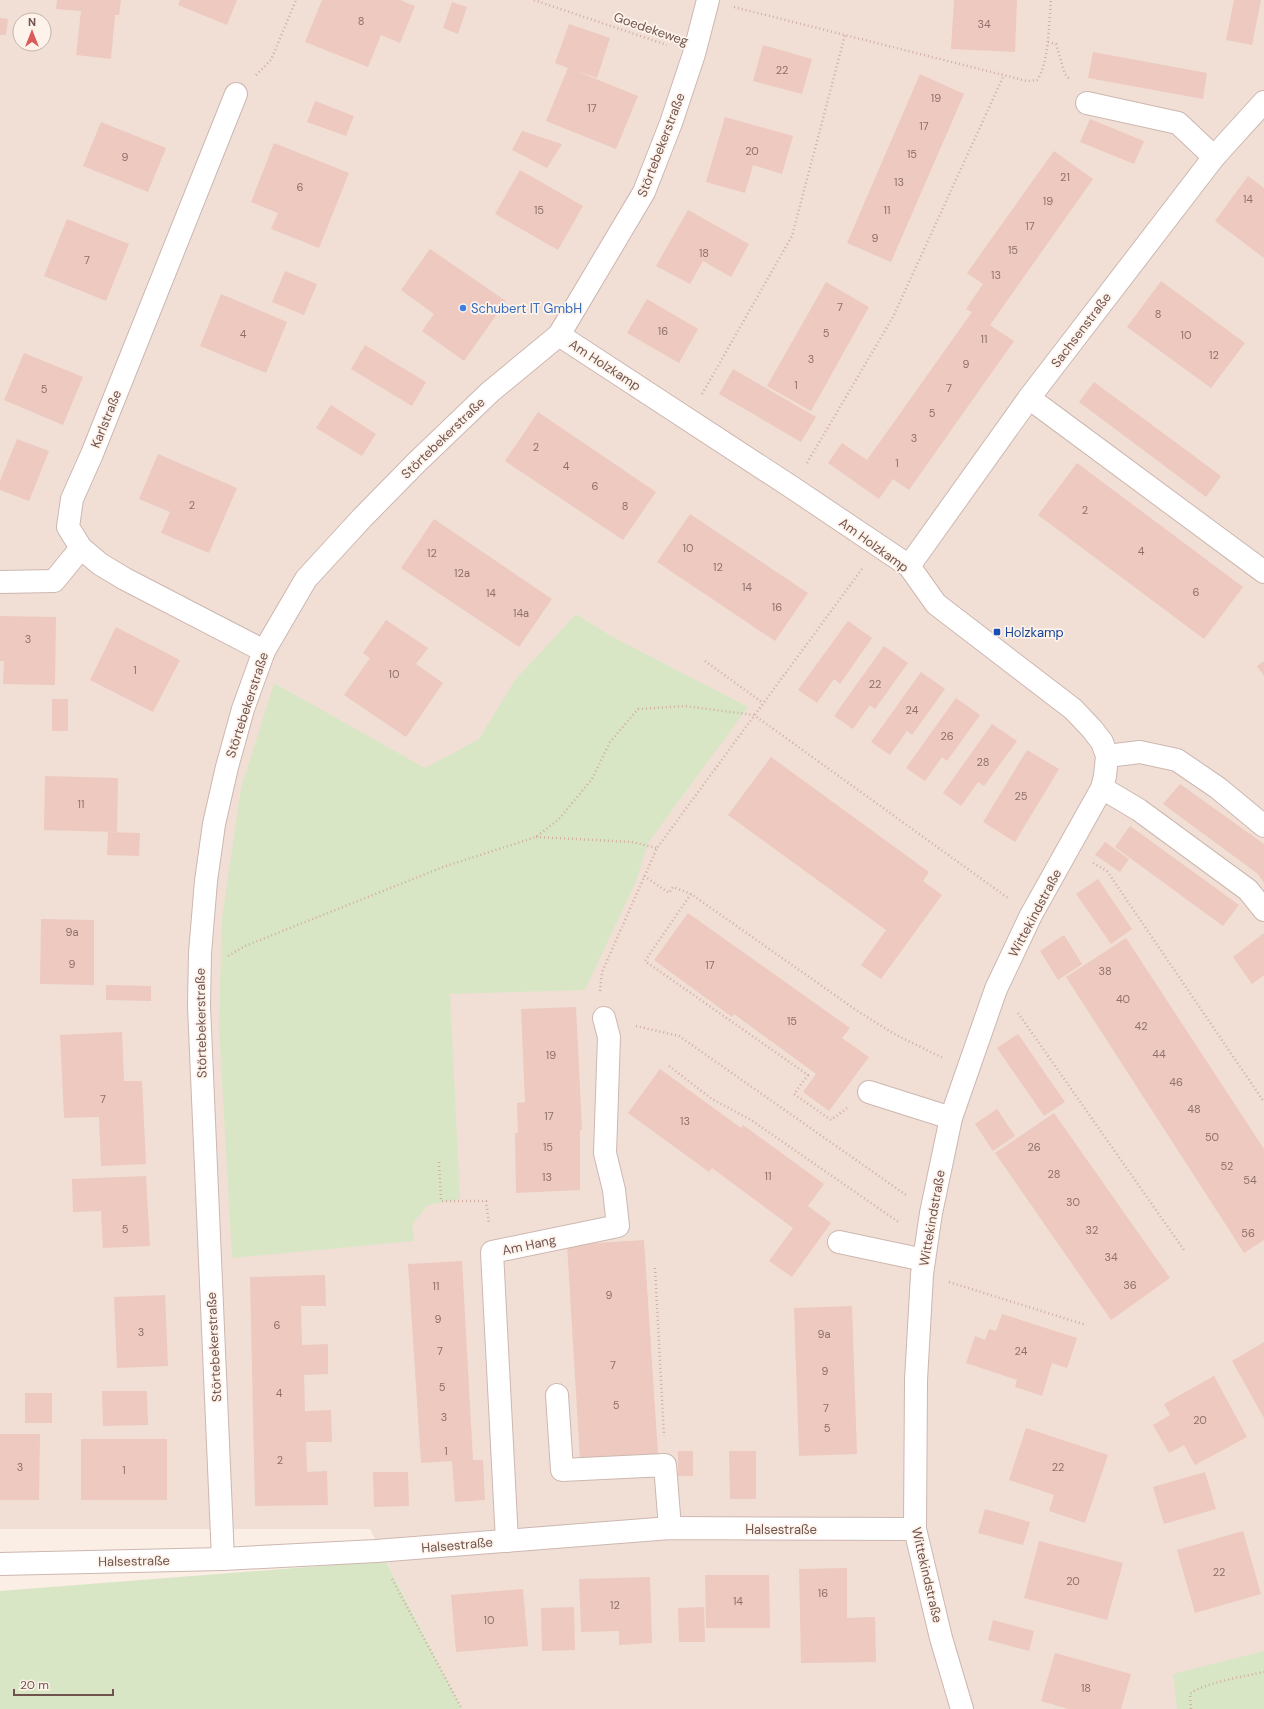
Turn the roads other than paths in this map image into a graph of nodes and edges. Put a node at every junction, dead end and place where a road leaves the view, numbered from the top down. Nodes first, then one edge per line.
1 (708, 0) edge
2 (236, 94) road end
3 (1264, 102) edge
4 (1087, 104) road end
5 (1214, 157) junction
6 (559, 335) junction
7 (1029, 398) junction
8 (81, 548) junction
9 (908, 566) junction
10 (1264, 572) edge
11 (0, 582) edge
12 (264, 651) junction
13 (1107, 756) junction
14 (1102, 788) junction
15 (1264, 826) edge
16 (1264, 910) edge
17 (604, 1018) road end
18 (869, 1092) road end
19 (951, 1118) junction
20 (839, 1242) dead end
21 (925, 1258) junction
22 (557, 1395) dead end
23 (670, 1528) junction
24 (915, 1529) junction
25 (507, 1541) junction
26 (223, 1559) junction
27 (0, 1564) edge
28 (962, 1709) edge

1 - 6 street, Störtebekerstraße
2 - 8 street, Karlstraße
3 - 5 street, Sachsenstraße
4 - 5 street
5 - 7 street, Sachsenstraße
6 - 9 street, Am Holzkamp
6 - 12 street, Störtebekerstraße
7 - 9 street, Sachsenstraße
7 - 10 street
8 - 11 street
8 - 12 street, Karlstraße
9 - 13 street, Am Holzkamp
12 - 26 street, Störtebekerstraße
13 - 14 street, Wittekindstraße
13 - 15 street
14 - 16 street
14 - 19 street, Wittekindstraße
17 - 25 street, Am Hang
18 - 19 street
19 - 21 street, Wittekindstraße
20 - 21 street
21 - 24 street, Wittekindstraße
22 - 23 street
23 - 24 street, Halsestraße
23 - 25 street, Halsestraße
24 - 28 street, Wittekindstraße
25 - 26 street, Halsestraße
26 - 27 street, Halsestraße

